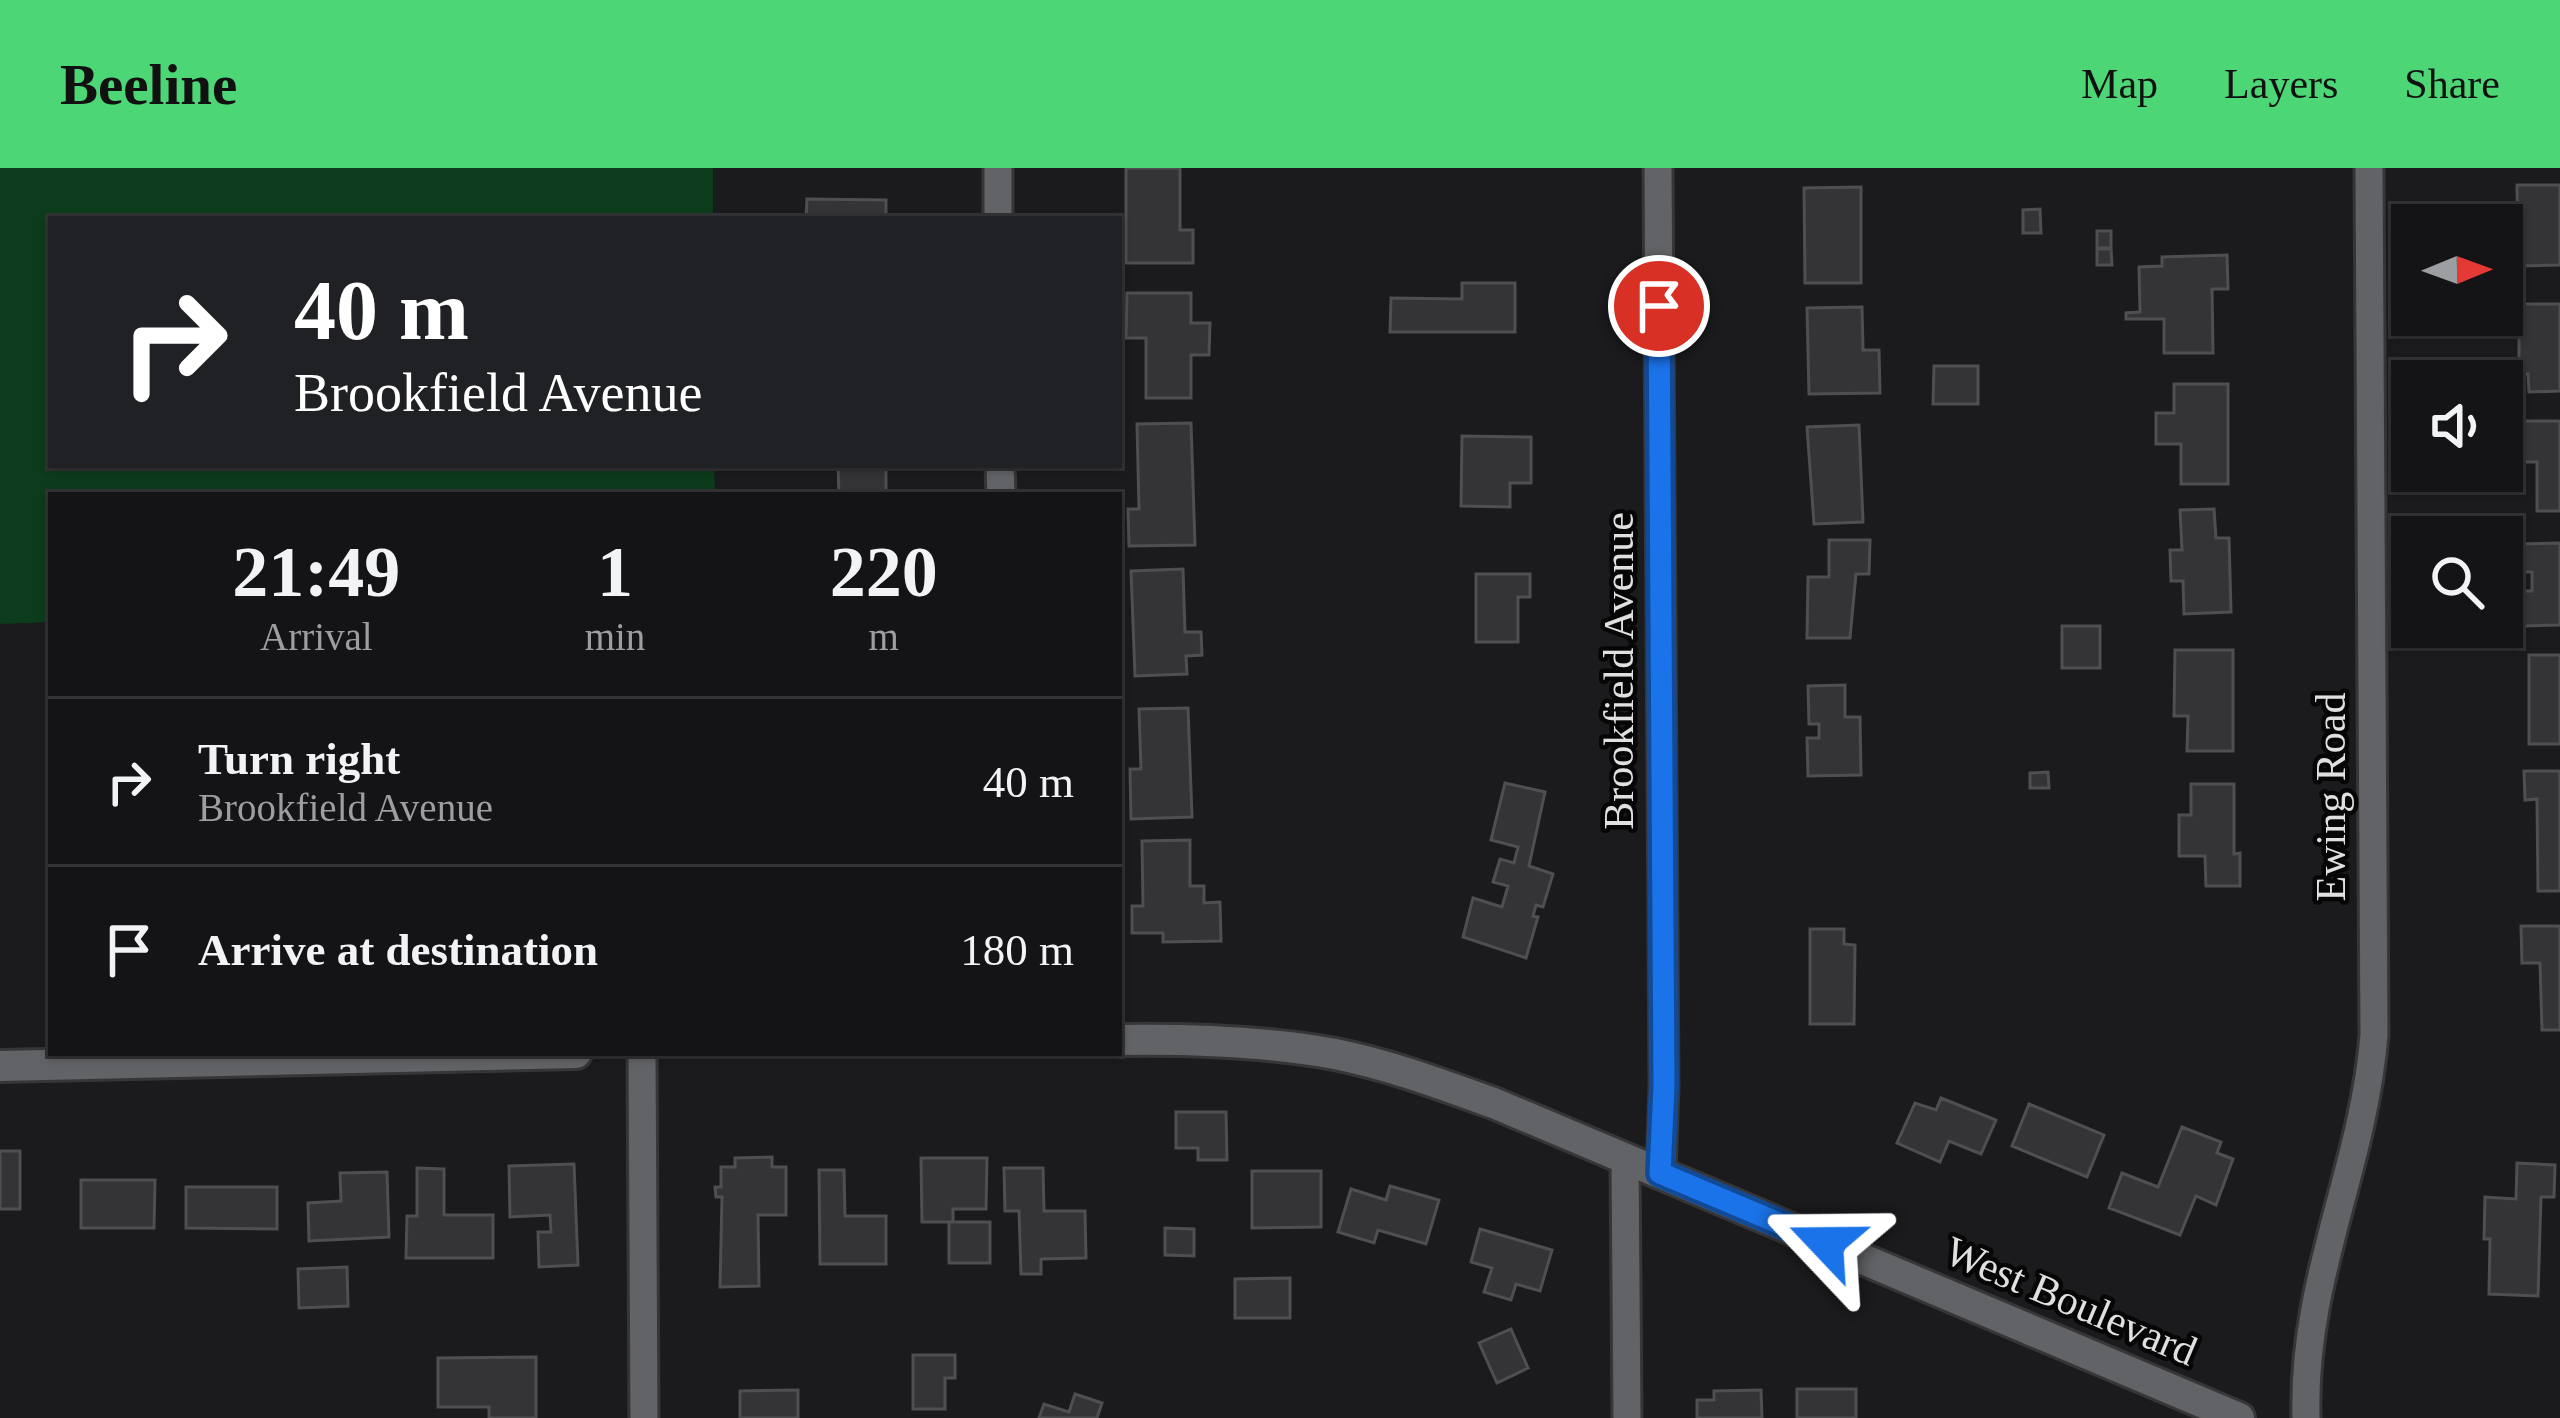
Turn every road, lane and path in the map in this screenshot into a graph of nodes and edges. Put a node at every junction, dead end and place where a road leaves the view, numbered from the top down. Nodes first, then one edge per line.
1 (998, 168) edge
2 (1658, 168) edge
3 (2369, 168) edge
4 (998, 216) edge
5 (1122, 1040) edge
6 (443, 1056) edge
7 (642, 1056) edge
8 (0, 1066) edge
9 (1625, 1158) junction
10 (1660, 1173) junction
11 (644, 1418) edge
12 (1627, 1418) edge
13 (2239, 1418) edge
14 (2306, 1418) edge

1 - 4 street
2 - 10 street, Brookfield Avenue
3 - 14 street, Ewing Road
5 - 9 street, West Boulevard
6 - 8 street
7 - 11 street
9 - 10 street, West Boulevard
9 - 12 street
10 - 13 street, West Boulevard

